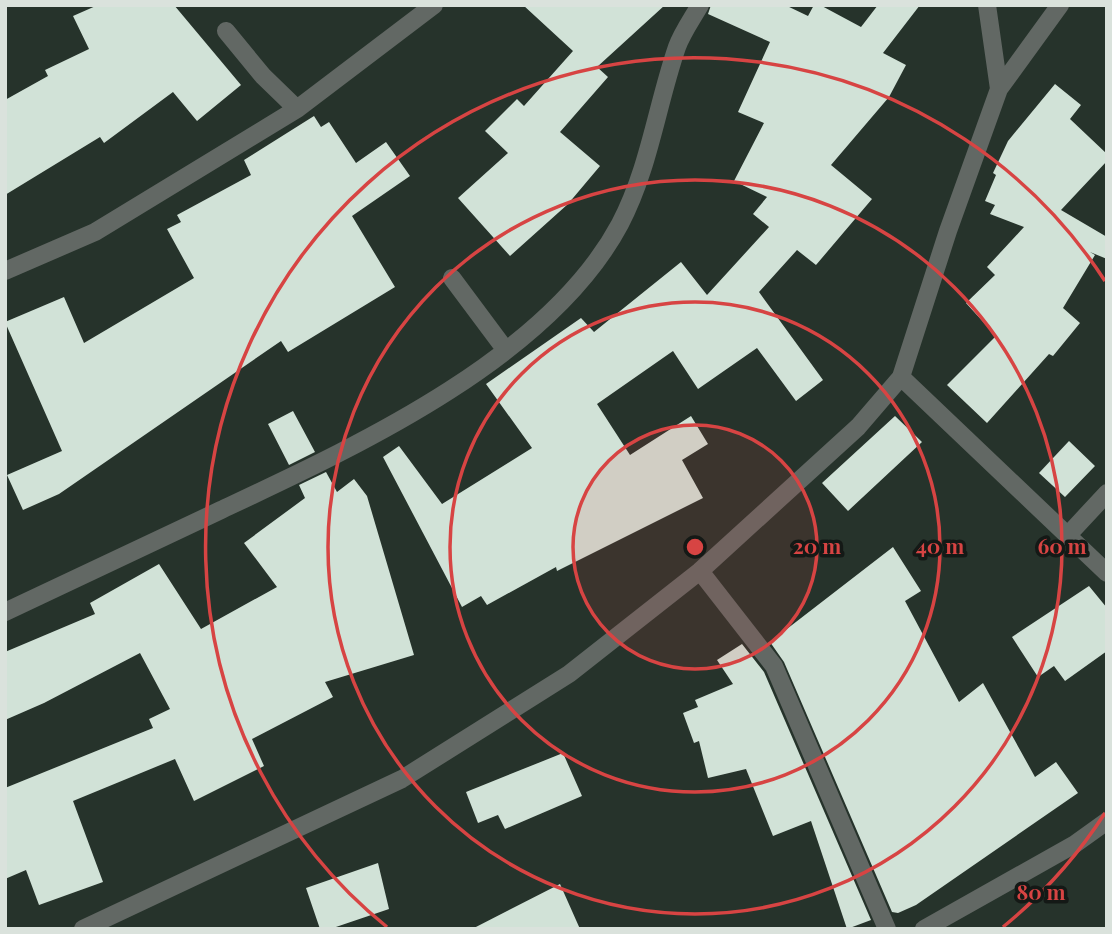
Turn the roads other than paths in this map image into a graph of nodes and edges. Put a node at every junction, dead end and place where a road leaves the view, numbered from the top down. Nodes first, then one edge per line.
1 (434, 5) edge
2 (700, 5) edge
3 (987, 5) edge
4 (1060, 5) edge
5 (226, 31) dead end
6 (999, 89) junction
7 (297, 109) junction
8 (5, 271) edge
9 (452, 278) dead end
10 (505, 349) junction
11 (901, 376) junction
12 (1107, 493) edge
13 (1069, 534) junction
14 (701, 571) junction
15 (1107, 573) edge
16 (5, 612) edge
17 (1107, 821) edge
18 (83, 929) edge
19 (887, 929) edge
20 (924, 929) edge

1 - 7 street
2 - 10 street
3 - 6 street
4 - 6 street
5 - 7 street
6 - 11 street
7 - 8 street
9 - 10 street
10 - 16 street
11 - 13 street
11 - 14 street
12 - 13 street
13 - 15 street
14 - 18 street
14 - 19 street
17 - 20 street

